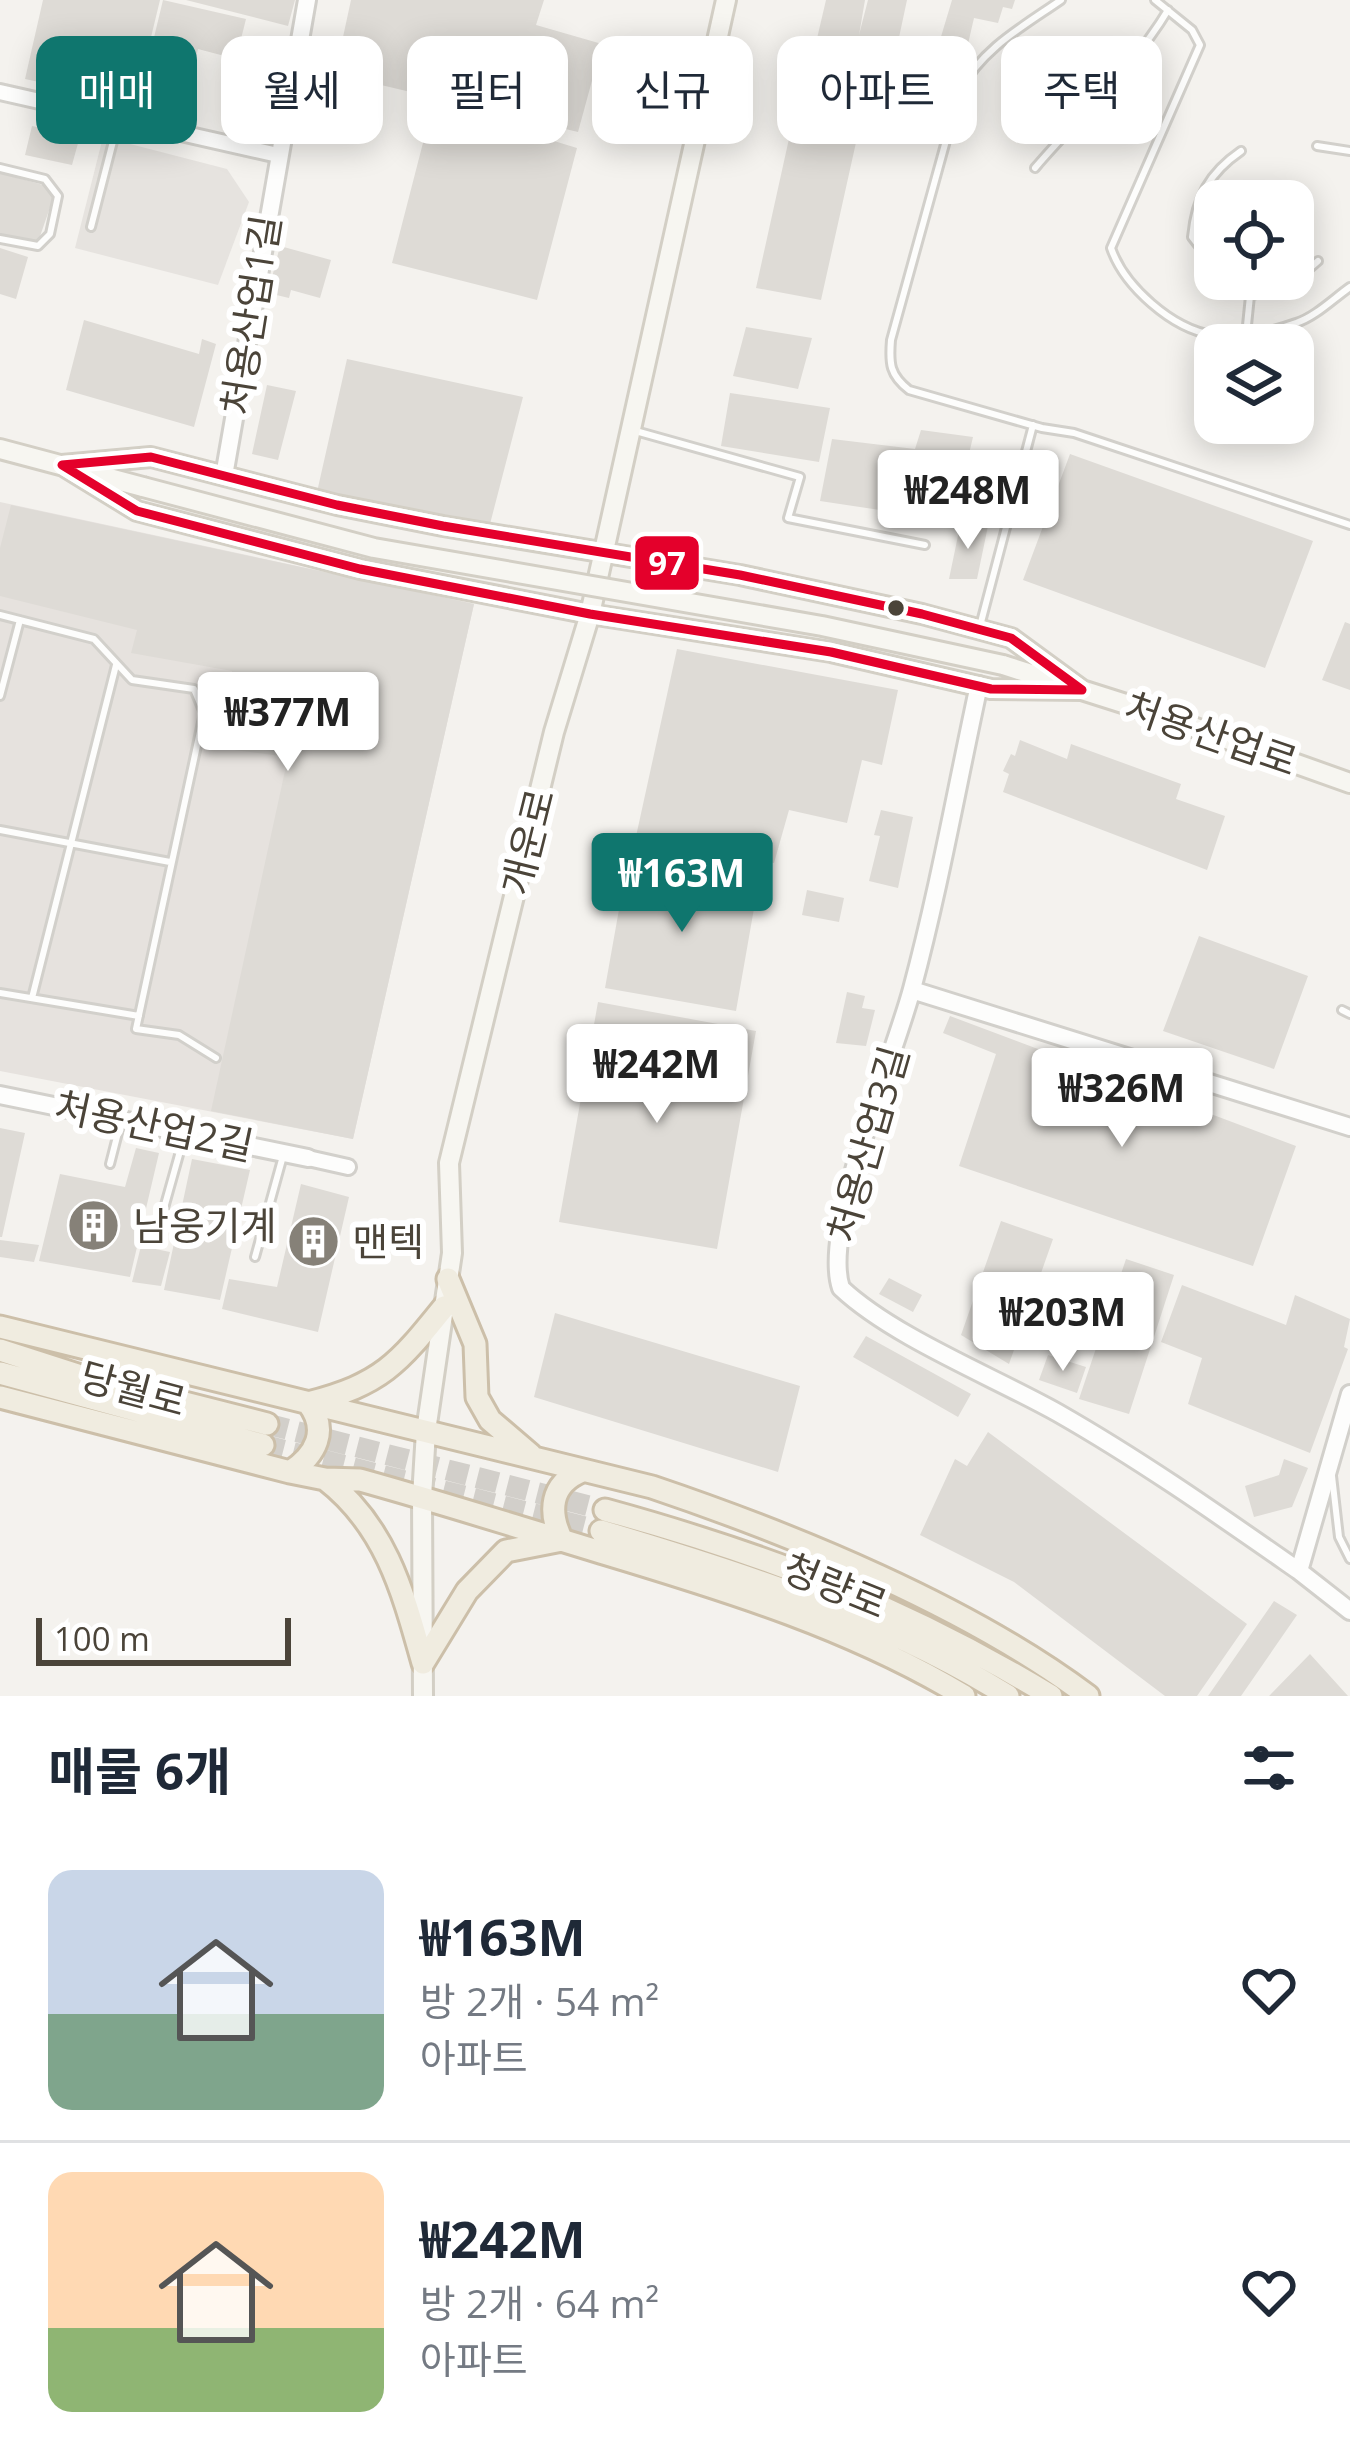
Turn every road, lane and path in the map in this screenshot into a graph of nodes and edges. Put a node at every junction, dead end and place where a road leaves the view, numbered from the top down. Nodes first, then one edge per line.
1 (307, 0) edge
2 (726, 0) edge
3 (1061, 0) edge
4 (1155, 0) edge
5 (1168, 10) junction
6 (0, 92) edge
7 (36, 100) edge
8 (197, 137) edge
9 (112, 144) edge
10 (1317, 146) dead end
11 (1241, 151) dead end
12 (1350, 152) edge
13 (278, 155) junction
14 (0, 168) edge
15 (1035, 168) dead end
16 (1208, 180) edge
17 (91, 226) dead end
18 (0, 239) edge
19 (1318, 261) dead end
20 (1314, 265) edge
21 (1350, 287) edge
22 (1292, 324) edge
23 (1194, 327) edge
24 (1033, 425) junction
25 (630, 429) junction
26 (0, 449) edge
27 (62, 465) junction
28 (224, 476) junction
29 (1350, 525) edge
30 (926, 545) dead end
31 (603, 555) junction
32 (590, 614) junction
33 (0, 615) edge
34 (20, 620) junction
35 (979, 629) junction
36 (116, 665) junction
37 (980, 686) junction
38 (1082, 690) junction
39 (0, 696) edge
40 (1350, 783) edge
41 (0, 830) edge
42 (70, 843) junction
43 (170, 862) junction
44 (912, 989) junction
45 (0, 993) edge
46 (32, 998) junction
47 (139, 1016) junction
48 (216, 1058) dead end
49 (0, 1095) edge
50 (122, 1118) junction
51 (1350, 1127) edge
52 (185, 1131) junction
53 (284, 1152) junction
54 (308, 1157) joint
55 (110, 1164) dead end
56 (348, 1167) dead end
57 (159, 1226) dead end
58 (256, 1257) dead end
59 (448, 1279) junction
60 (444, 1307) junction
61 (0, 1327) edge
62 (0, 1350) edge
63 (0, 1372) edge
64 (1350, 1394) edge
65 (0, 1397) edge
66 (308, 1403) junction
67 (426, 1432) junction
68 (1330, 1459) junction
69 (536, 1460) junction
70 (582, 1471) junction
71 (290, 1472) junction
72 (325, 1479) junction
73 (422, 1497) junction
74 (562, 1540) junction
75 (1350, 1559) edge
76 (1299, 1571) junction
77 (1350, 1611) edge
78 (423, 1664) junction
79 (423, 1696) edge
80 (964, 1696) edge
81 (1008, 1696) edge
82 (1051, 1696) edge
83 (1088, 1696) edge

1 - 13 street, 처용산업1길
2 - 25 main road, 개운로
3 - 24 lane
4 - 5 lane
5 - 15 lane
5 - 23 lane
6 - 7 street
8 - 13 street
9 - 17 lane
10 - 12 lane
11 - 16 lane
13 - 28 street, 처용산업1길
14 - 18 lane
19 - 20 lane
21 - 22 lane
24 - 29 lane
24 - 35 lane
25 - 30 lane
25 - 31 main road, 개운로
26 - 27 main road
27 - 28 main road
27 - 32 main road
27 - 38 main road, 처용산업로, bridge
28 - 31 main road
31 - 32 main road, 개운로
31 - 35 main road
32 - 37 main road
32 - 59 main road, 개운로
33 - 34 lane
34 - 36 lane
34 - 39 lane
35 - 38 main road
36 - 42 lane
36 - 43 lane
37 - 38 main road
37 - 44 street, 처용산업3길
38 - 40 main road, 처용산업로
41 - 42 lane
42 - 43 lane
42 - 46 lane
43 - 47 lane
44 - 51 street
44 - 76 street, 처용산업3길
45 - 46 lane
46 - 47 lane
47 - 48 lane
49 - 50 street, 처용산업2길
50 - 52 street, 처용산업2길
50 - 55 lane
52 - 53 street, 처용산업2길
52 - 57 lane
53 - 54 street, 처용산업2길
53 - 58 lane
54 - 56 street
59 - 60 main road, 개운로
59 - 69 highway
60 - 66 highway
60 - 67 main road, 개운로
61 - 66 highway
62 - 63 highway, 당월로
64 - 68 street
65 - 71 highway
66 - 67 highway
66 - 71 highway
67 - 69 highway
67 - 73 main road, 개운로
68 - 75 lane
68 - 76 street
69 - 70 highway
70 - 74 highway
70 - 83 highway
71 - 72 highway
72 - 73 highway
72 - 78 highway
73 - 74 highway
73 - 78 main road, 개운로
74 - 78 highway
74 - 80 highway
76 - 77 street, 처용산업3길
78 - 79 main road, 개운로
81 - 82 highway, 청량로

